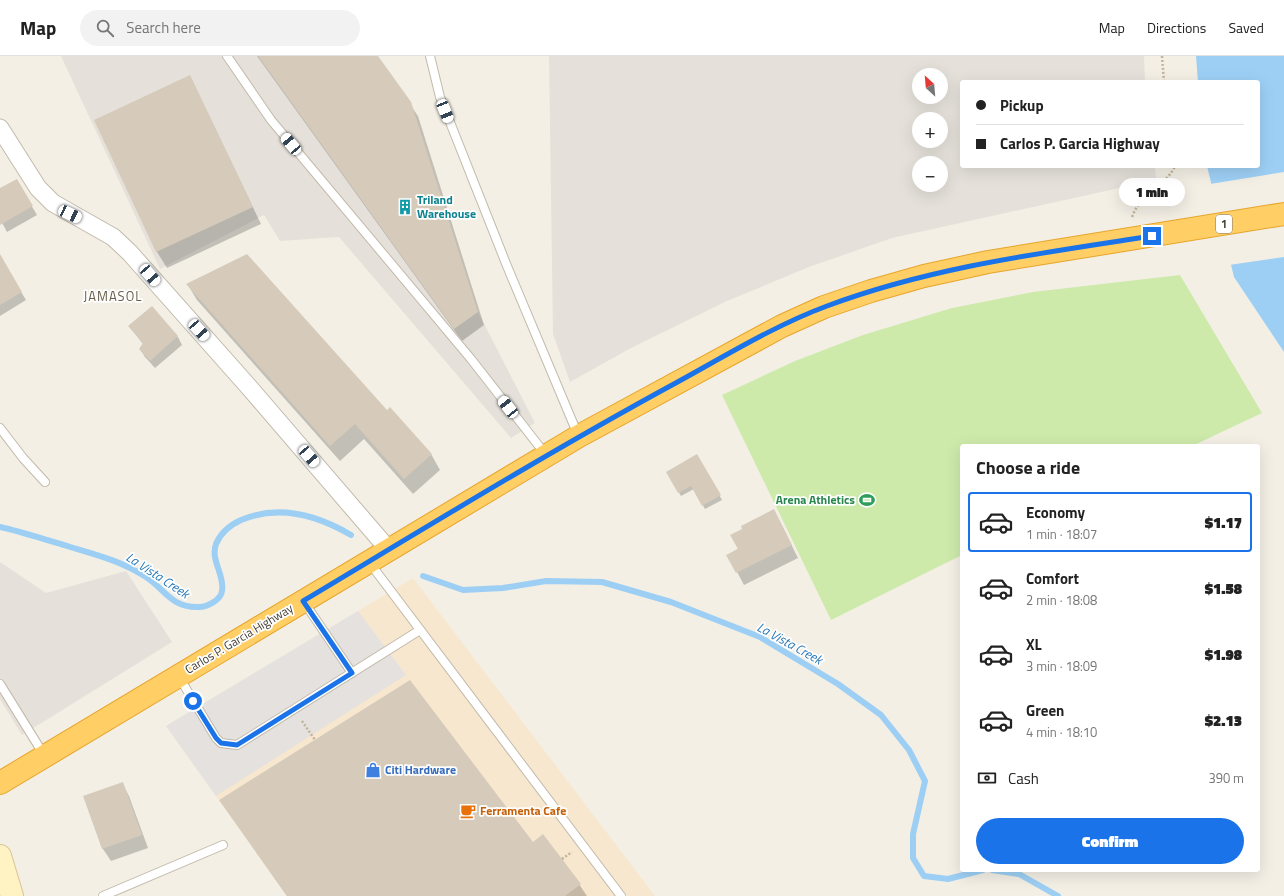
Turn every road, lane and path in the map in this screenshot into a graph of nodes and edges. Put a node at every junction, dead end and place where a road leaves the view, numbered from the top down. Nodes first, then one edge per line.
1 (227, 56) edge
2 (430, 56) edge
3 (1162, 56) edge
4 (1164, 80) edge
5 (0, 128) edge
6 (1174, 168) edge
7 (1284, 214) edge
8 (1130, 239) junction
9 (0, 428) edge
10 (579, 436) junction
11 (546, 456) junction
12 (45, 482) dead end
13 (389, 550) junction
14 (369, 562) junction
15 (303, 601) junction
16 (420, 630) junction
17 (352, 673) junction
18 (178, 676) junction
19 (0, 684) edge
20 (294, 709) junction
21 (315, 740) dead end
22 (45, 756) junction
23 (0, 783) edge
24 (223, 845) dead end
25 (0, 856) edge
26 (12, 896) edge
27 (103, 896) edge
28 (620, 896) edge

1 - 11 lane
2 - 10 lane
3 - 4 path
5 - 13 street
6 - 8 path
7 - 8 highway, Carlos P. Garcia Highway / 1
8 - 10 highway, Carlos P. Garcia Highway / 1
9 - 12 lane
10 - 11 highway, Carlos P. Garcia Highway / 1
11 - 13 highway, Carlos P. Garcia Highway / 1
13 - 14 highway, Carlos P. Garcia Highway / 1
14 - 15 highway, Carlos P. Garcia Highway / 1
14 - 16 lane
15 - 17 lane
15 - 18 highway, Carlos P. Garcia Highway / 1
16 - 17 lane
16 - 28 lane
17 - 20 lane
18 - 20 lane
18 - 22 highway, Carlos P. Garcia Highway / 1
19 - 22 lane
20 - 21 path
22 - 23 highway, Carlos P. Garcia Highway / 1
24 - 27 lane
25 - 26 street

